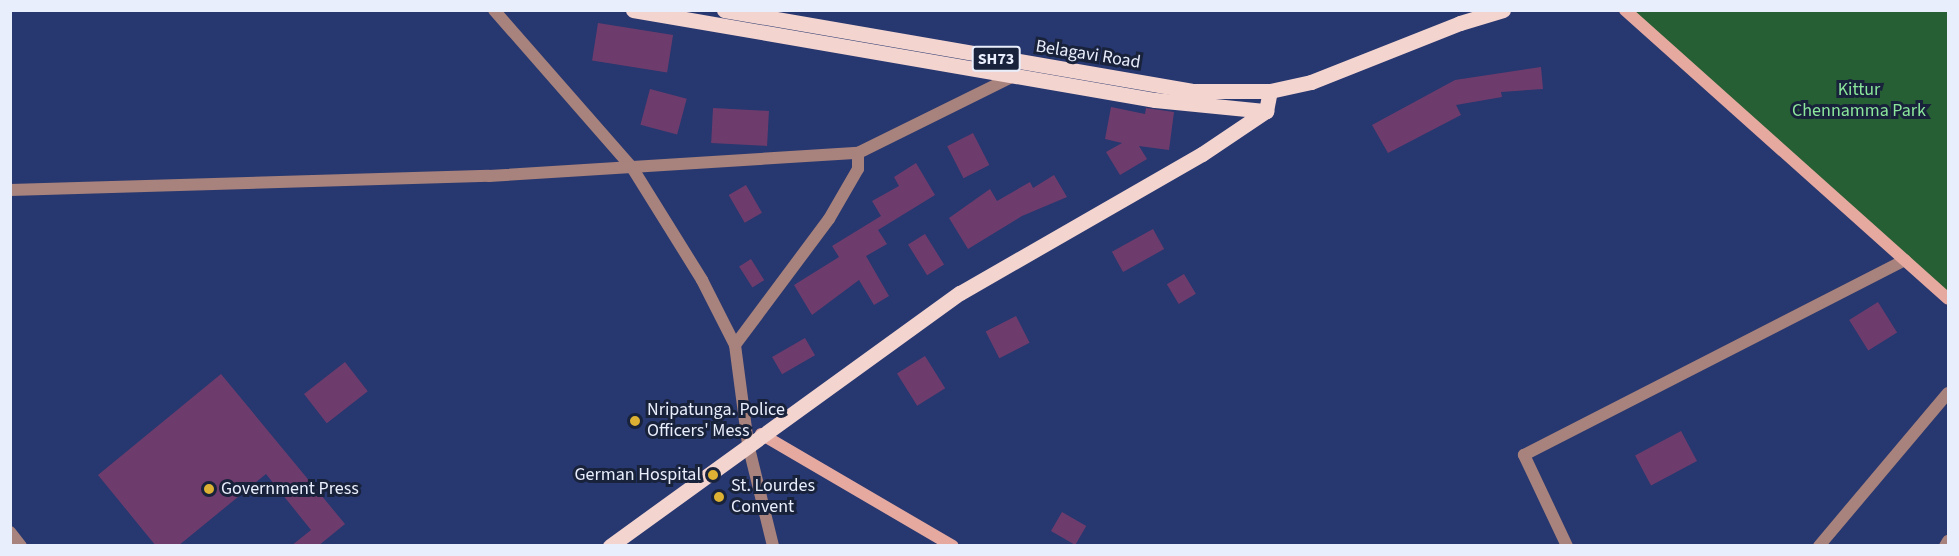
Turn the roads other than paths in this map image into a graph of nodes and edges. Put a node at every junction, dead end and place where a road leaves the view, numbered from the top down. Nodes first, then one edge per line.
1 (494, 10) edge
2 (633, 10) edge
3 (724, 10) edge
4 (1503, 10) edge
5 (1625, 10) edge
6 (1016, 75) junction
7 (1270, 91) junction
8 (1266, 111) junction
9 (858, 153) junction
10 (633, 170) junction
11 (10, 190) edge
12 (1905, 260) junction
13 (1948, 299) edge
14 (735, 345) junction
15 (1948, 393) edge
16 (761, 434) junction
17 (748, 444) junction
18 (10, 532) edge
19 (1948, 541) edge
20 (21, 546) edge
21 (610, 546) edge
22 (773, 546) edge
23 (953, 546) edge
24 (1567, 546) edge
25 (1820, 546) edge
26 (1945, 546) edge

1 - 10 street
2 - 6 main road
3 - 7 main road, Belagavi Road / SH73
4 - 7 main road, SH73
5 - 12 street
6 - 8 main road
6 - 9 street
7 - 8 main road
8 - 16 main road
9 - 10 street
9 - 14 street
10 - 11 street
10 - 14 street
12 - 13 street
12 - 24 street
14 - 17 street
15 - 25 street
16 - 17 main road
16 - 23 street
17 - 21 main road
17 - 22 street
18 - 20 street
19 - 26 street

